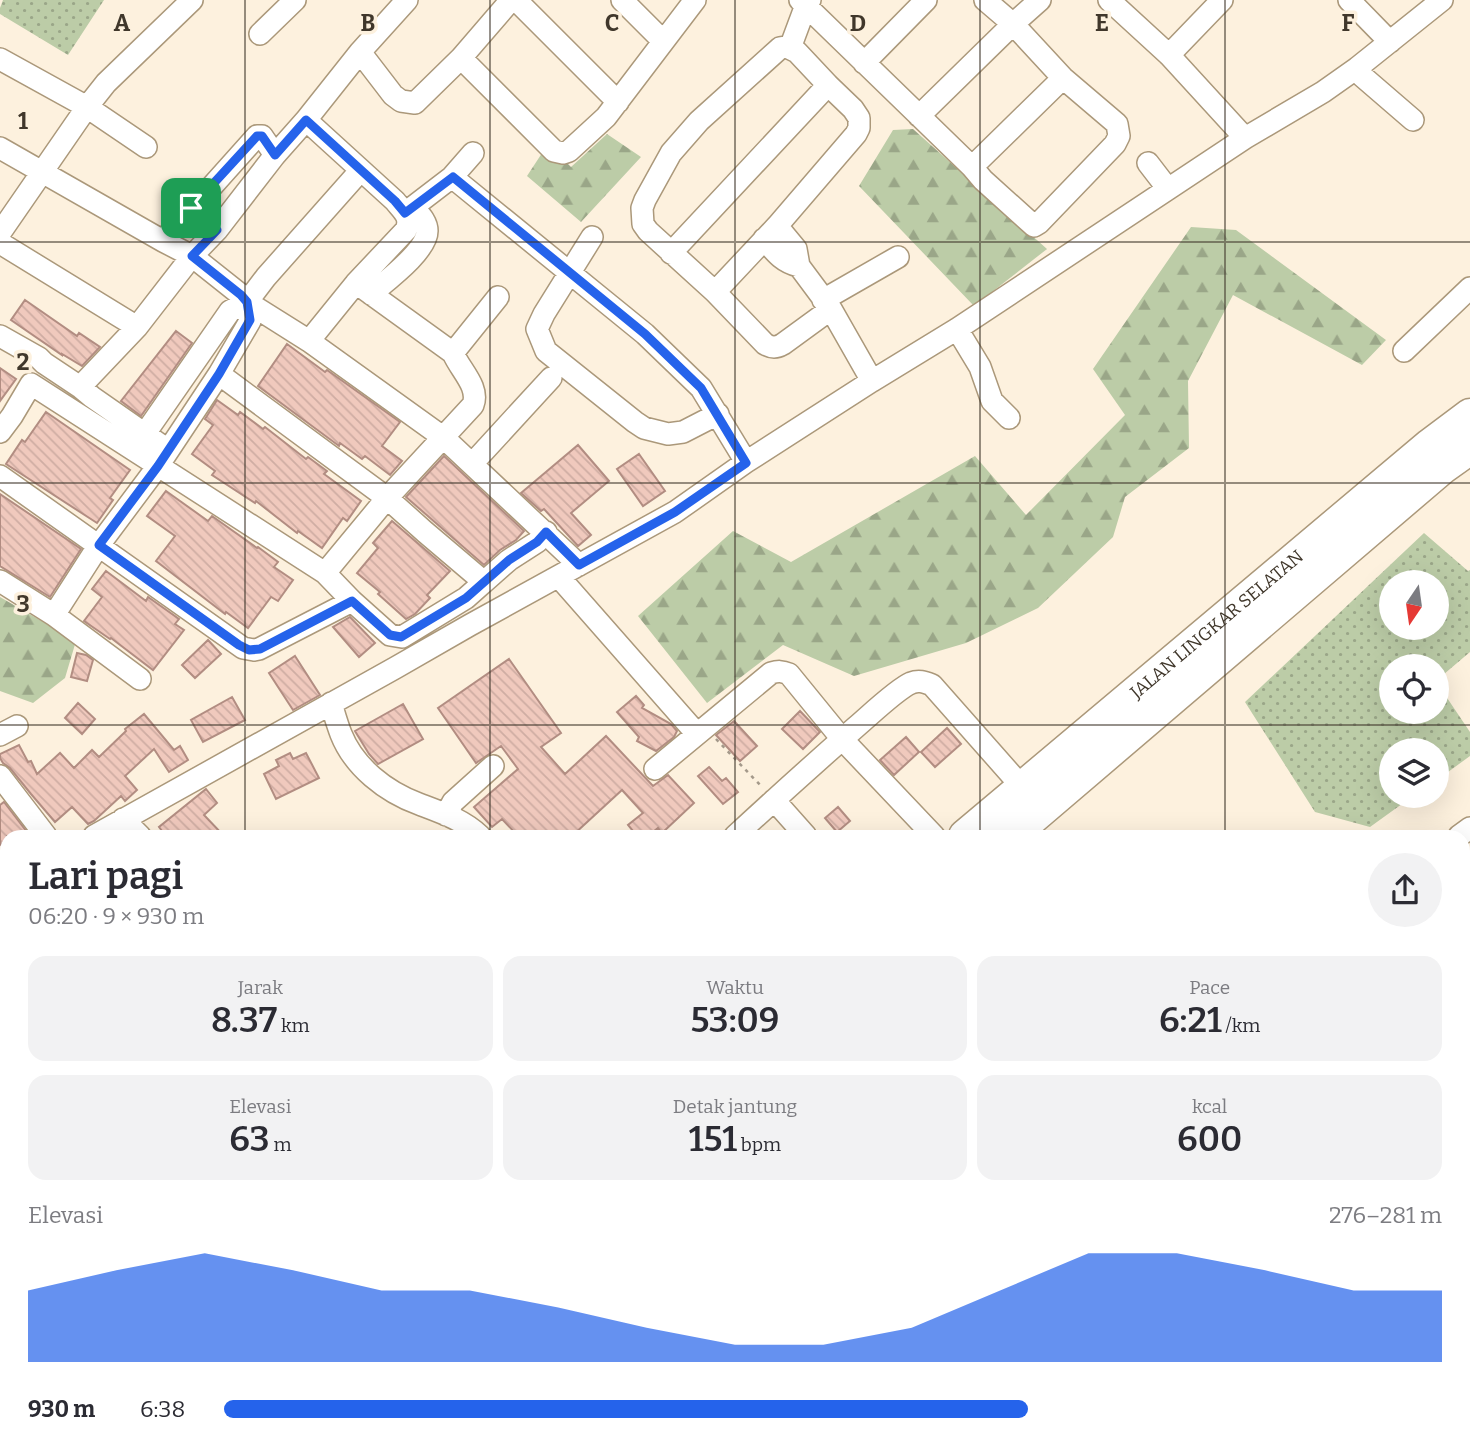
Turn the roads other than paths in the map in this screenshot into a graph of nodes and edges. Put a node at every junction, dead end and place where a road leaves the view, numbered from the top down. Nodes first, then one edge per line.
1 (192, 0) edge
2 (295, 0) edge
3 (407, 0) edge
4 (513, 0) edge
5 (622, 0) edge
6 (695, 0) edge
7 (926, 0) edge
8 (985, 0) edge
9 (1040, 0) edge
10 (1109, 0) edge
11 (1222, 0) edge
12 (1349, 0) edge
13 (1441, 0) edge
14 (805, 2) edge
15 (1013, 24) junction
16 (260, 34) dead end
17 (663, 41) junction
18 (1390, 42) junction
19 (790, 48) junction
20 (360, 52) junction
21 (1169, 55) junction
22 (461, 58) junction
23 (0, 59) edge
24 (864, 63) junction
25 (1357, 68) junction
26 (1063, 78) junction
27 (828, 85) junction
28 (618, 102) junction
29 (88, 107) junction
30 (919, 116) junction
31 (306, 120) junction
32 (1413, 120) dead end
33 (1245, 138) junction
34 (146, 147) dead end
35 (0, 148) edge
36 (473, 153) dead end
37 (275, 155) junction
38 (1148, 163) dead end
39 (972, 167) junction
40 (360, 171) junction
41 (43, 172) junction
42 (453, 177) junction
43 (1168, 189) junction
44 (191, 208) junction
45 (409, 210) junction
46 (217, 230) junction
47 (771, 232) junction
48 (0, 233) edge
49 (592, 237) dead end
50 (163, 242) junction
51 (0, 243) edge
52 (671, 253) junction
53 (192, 256) junction
54 (898, 257) dead end
55 (569, 274) junction
56 (364, 288) junction
57 (1470, 288) edge
58 (715, 292) junction
59 (498, 297) dead end
60 (247, 302) junction
61 (827, 305) junction
62 (137, 327) junction
63 (957, 329) junction
64 (0, 336) edge
65 (309, 341) junction
66 (1404, 351) dead end
67 (453, 353) junction
68 (44, 363) junction
69 (219, 374) junction
70 (551, 378) dead end
71 (872, 381) junction
72 (31, 384) junction
73 (80, 387) junction
74 (177, 387) junction
75 (201, 401) junction
76 (718, 414) junction
77 (1470, 415) edge
78 (1009, 418) dead end
79 (0, 432) edge
80 (444, 438) junction
81 (139, 442) junction
82 (1470, 448) edge
83 (163, 458) junction
84 (746, 463) junction
85 (472, 464) junction
86 (0, 476) edge
87 (387, 498) junction
88 (546, 532) junction
89 (99, 545) junction
90 (579, 565) junction
91 (325, 573) junction
92 (559, 577) junction
93 (0, 582) edge
94 (484, 582) junction
95 (352, 601) junction
96 (54, 615) junction
97 (140, 679) dead end
98 (331, 703) junction
99 (701, 731) junction
100 (842, 739) junction
101 (493, 766) dead end
102 (655, 769) dead end
103 (0, 776) edge
104 (1023, 788) junction
105 (774, 800) junction
106 (446, 814) junction
107 (123, 819) junction
108 (41, 830) edge
109 (104, 830) edge
110 (134, 830) edge
111 (472, 830) edge
112 (742, 830) edge
113 (801, 830) edge
114 (928, 830) edge
115 (984, 830) edge
116 (1018, 830) edge

1 - 29 street
2 - 16 street
3 - 20 street
4 - 22 street
4 - 28 street
5 - 17 street
6 - 17 street
7 - 24 street
8 - 15 street
9 - 15 street
10 - 21 street
11 - 21 street
12 - 18 street
13 - 18 street
14 - 19 street
14 - 24 street
15 - 26 street
15 - 30 street
17 - 28 street
18 - 25 street
19 - 27 street
19 - 52 street
20 - 22 street
20 - 31 street
21 - 33 street
22 - 28 street
23 - 29 street
24 - 30 street
25 - 32 street
25 - 33 street
26 - 39 street
26 - 39 street
27 - 47 street
27 - 52 street
29 - 34 street
29 - 41 street
30 - 39 street
31 - 37 street
31 - 40 street
33 - 43 street
35 - 41 street
36 - 42 street
37 - 44 street
37 - 46 street
38 - 43 street
40 - 45 street
40 - 60 street
41 - 48 street
41 - 50 street
42 - 45 street
42 - 55 street
43 - 63 street
44 - 46 street
44 - 50 street
45 - 56 street
46 - 53 street
47 - 58 street
47 - 61 street
49 - 55 street
50 - 53 street
51 - 62 street
52 - 58 street
53 - 60 street
53 - 62 street
54 - 61 street
55 - 76 street
55 - 76 street
56 - 65 street
56 - 67 street
57 - 66 street
58 - 61 street
59 - 67 street
60 - 65 street
60 - 69 street
60 - 74 street
61 - 71 street
62 - 73 street
63 - 71 street
63 - 78 street
64 - 68 street
65 - 80 street
67 - 80 street
68 - 72 street
68 - 73 street
69 - 75 street
69 - 87 street
70 - 85 street
71 - 84 street
72 - 79 street
72 - 81 street
73 - 81 street
74 - 75 street
74 - 81 street
75 - 83 street
76 - 84 street
77 - 104 highway, JALAN LINGKAR SELATAN
80 - 85 street
80 - 87 street
81 - 83 street
82 - 116 highway, JALAN LINGKAR SELATAN
83 - 89 street
83 - 91 street
84 - 90 street
85 - 88 street
86 - 89 street
87 - 91 street
87 - 94 street
88 - 90 street
88 - 94 street
89 - 95 street
89 - 96 street
90 - 92 street
91 - 95 street
92 - 98 street
92 - 99 street
93 - 96 street
94 - 95 street
96 - 97 street
98 - 106 street
98 - 107 street
99 - 100 street
99 - 102 street
100 - 104 street
100 - 105 street
100 - 114 street
101 - 106 street
103 - 108 street
104 - 115 highway, JALAN LINGKAR SELATAN
105 - 112 street
105 - 113 street
106 - 111 street
107 - 109 street
107 - 110 street

